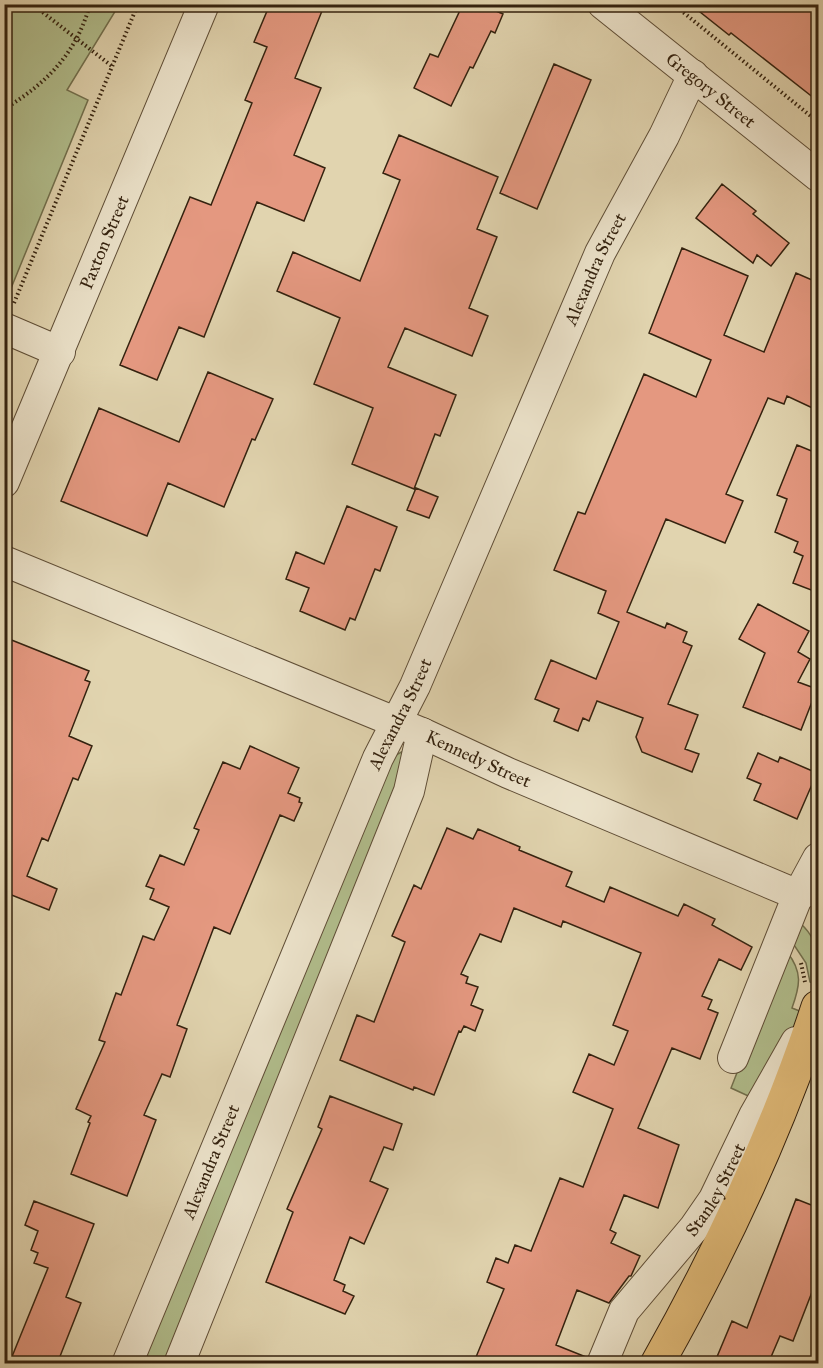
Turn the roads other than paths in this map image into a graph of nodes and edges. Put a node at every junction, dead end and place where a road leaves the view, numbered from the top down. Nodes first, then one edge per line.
1 (204, 4) edge
2 (603, 4) edge
3 (693, 75) junction
4 (819, 176) edge
5 (9, 317) edge
6 (60, 352) junction
7 (4, 482) edge
8 (4, 561) edge
9 (410, 728) junction
10 (819, 858) edge
11 (808, 891) edge
12 (814, 999) edge
13 (733, 1058) dead end
14 (127, 1364) edge
15 (179, 1364) edge
16 (602, 1364) edge
17 (657, 1364) edge

1 - 6 street, Paxton Street
2 - 3 street, Gregory Street
3 - 4 street, Gregory Street
3 - 9 street, Alexandra Street
5 - 6 street
6 - 7 street, Paxton Street
8 - 9 street, Kennedy Street
9 - 11 street, Kennedy Street
9 - 14 street, Alexandra Street
9 - 15 street, Alexandra Street
10 - 11 street
11 - 13 street
12 - 16 street, Stanley Street
12 - 17 main road, Stanley Street

